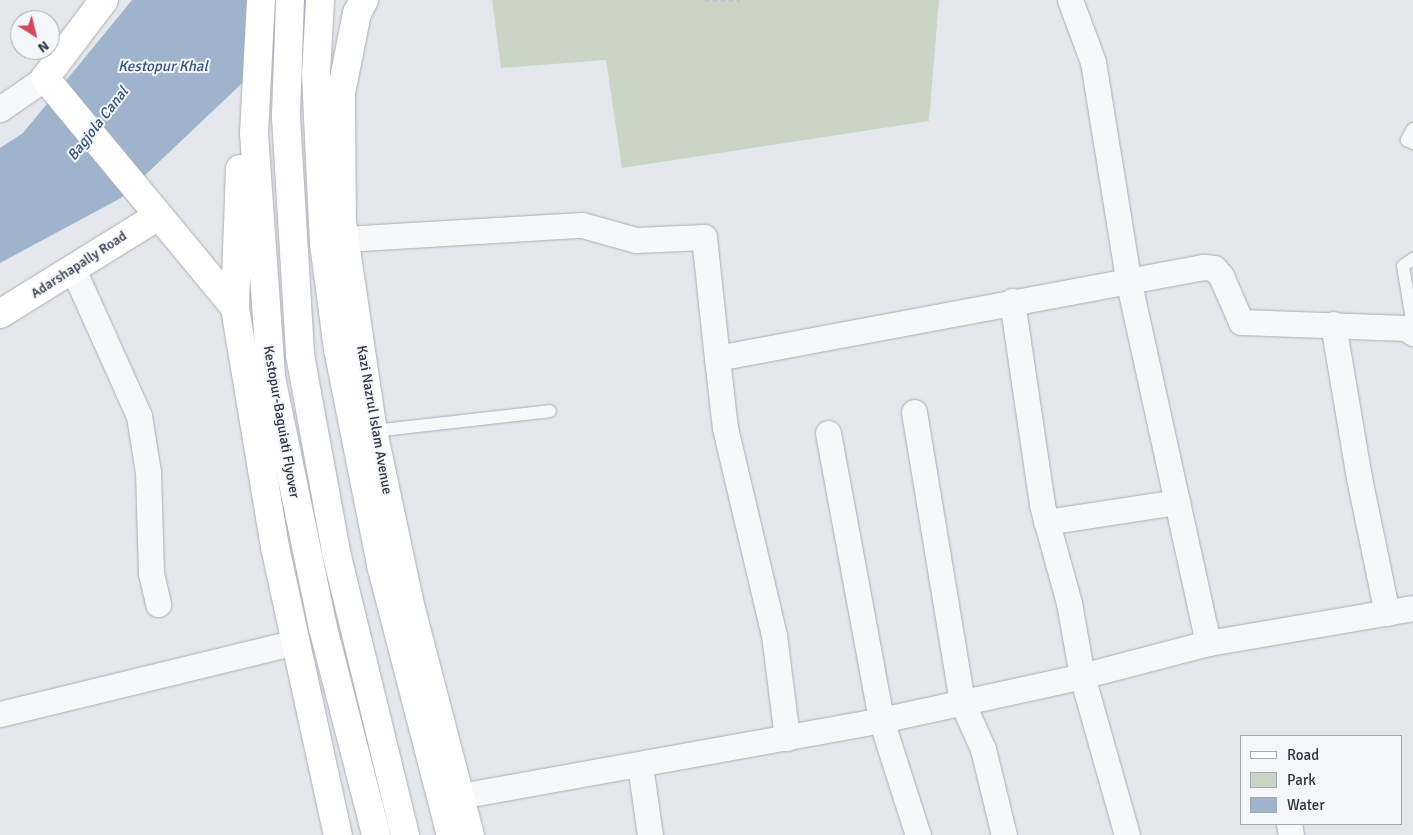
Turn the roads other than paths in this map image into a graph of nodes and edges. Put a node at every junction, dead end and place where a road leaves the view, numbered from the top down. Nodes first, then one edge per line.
1 (104, 0) edge
2 (245, 0) edge
3 (261, 0) edge
4 (290, 0) edge
5 (320, 0) edge
6 (364, 0) edge
7 (1070, 0) edge
8 (49, 83) junction
9 (0, 109) edge
10 (1413, 130) edge
11 (1413, 143) edge
12 (158, 216) junction
13 (344, 240) junction
14 (1413, 259) edge
15 (73, 269) junction
16 (1128, 279) junction
17 (1012, 301) junction
18 (235, 308) junction
19 (0, 314) edge
20 (1333, 324) junction
21 (1413, 326) edge
22 (1413, 333) edge
23 (718, 358) junction
24 (550, 411) dead end
25 (914, 412) dead end
26 (373, 431) junction
27 (828, 433) dead end
28 (1178, 502) junction
29 (1046, 522) junction
30 (158, 604) dead end
31 (1413, 608) edge
32 (1388, 612) junction
33 (295, 642) junction
34 (1208, 643) junction
35 (1082, 676) junction
36 (962, 702) junction
37 (0, 714) edge
38 (881, 720) junction
39 (787, 738) junction
40 (640, 765) junction
41 (460, 796) junction
42 (338, 835) edge
43 (376, 835) edge
44 (405, 835) edge
45 (452, 835) edge
46 (470, 835) edge
47 (650, 835) edge
48 (918, 835) edge
49 (1004, 835) edge
50 (1127, 835) edge

1 - 8 main road
2 - 18 main road
3 - 43 main road, Kestopur-Baguiati Flyover
4 - 44 main road
5 - 45 main road, Kazi Nazrul Islam Avenue
6 - 13 main road, Kazi Nazrul Islam Avenue
7 - 16 street
8 - 9 street
8 - 12 main road
10 - 11 lane
12 - 15 main road, Adarshapally Road
12 - 18 main road
13 - 23 street
13 - 26 main road, Kazi Nazrul Islam Avenue
14 - 21 lane
15 - 19 main road, Adarshapally Road
15 - 30 street
16 - 17 street
16 - 20 street
16 - 28 street
17 - 23 street
17 - 29 street
18 - 33 main road
20 - 22 street
20 - 32 street
23 - 39 street
24 - 26 lane
25 - 36 street
26 - 41 main road, Kazi Nazrul Islam Avenue
27 - 38 street
28 - 29 street
28 - 34 street
29 - 35 street
31 - 32 street
32 - 34 street
33 - 37 street
33 - 42 main road
34 - 35 street
35 - 36 street
35 - 50 street
36 - 38 street
36 - 49 street
38 - 39 street
38 - 48 street
39 - 40 street
40 - 41 street
40 - 47 street
41 - 46 main road, Kazi Nazrul Islam Avenue

